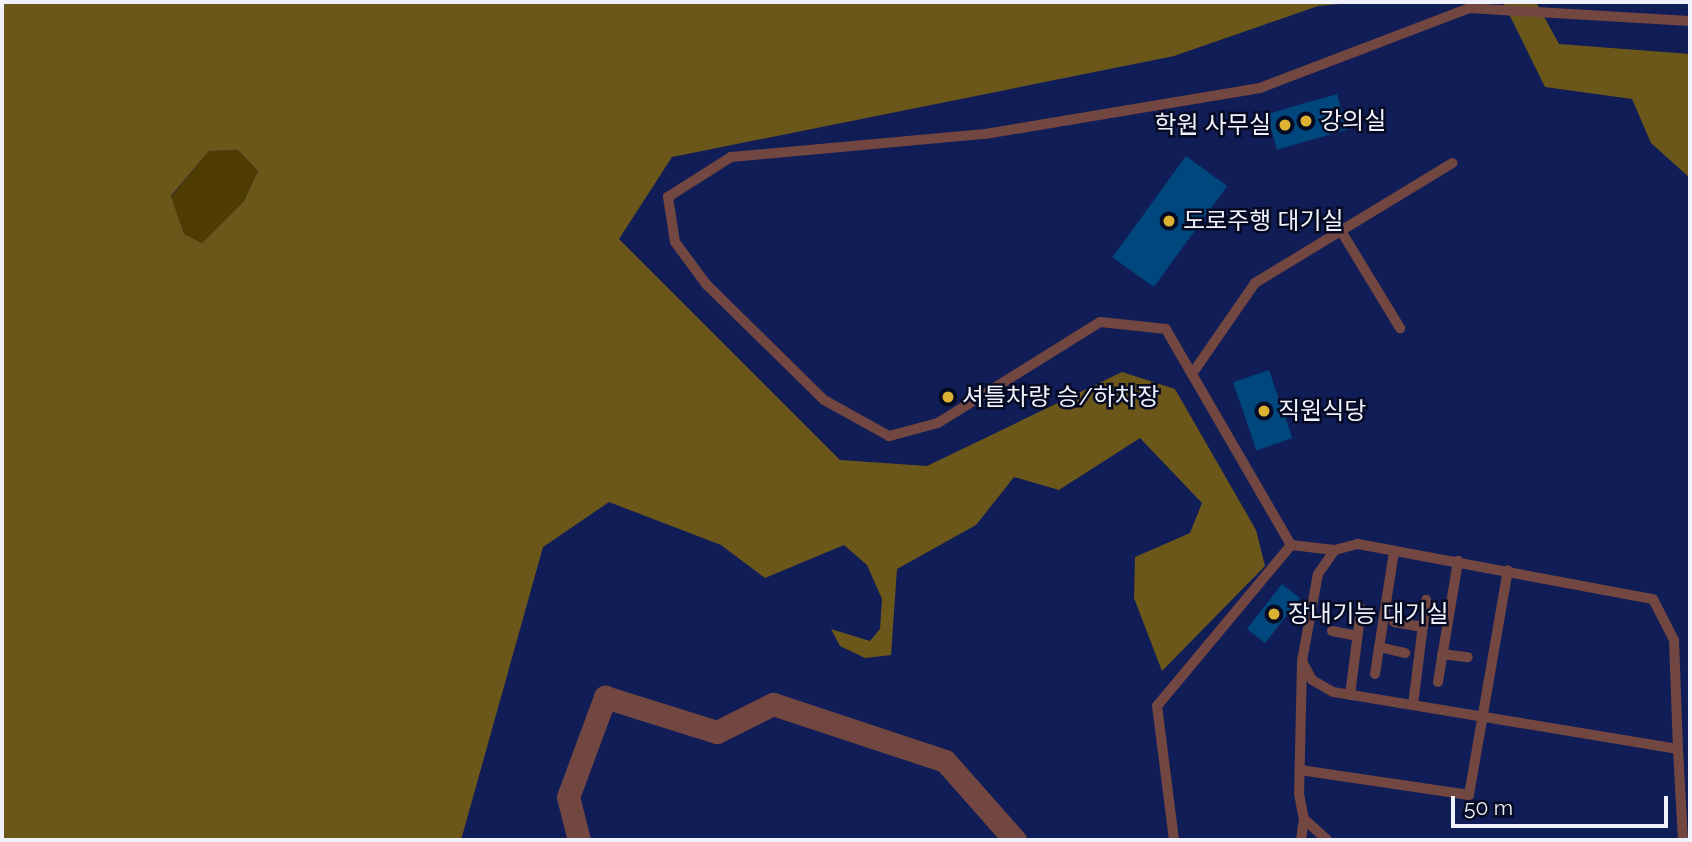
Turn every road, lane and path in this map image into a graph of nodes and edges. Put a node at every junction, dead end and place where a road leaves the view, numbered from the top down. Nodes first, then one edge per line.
1 (1690, 21) edge
2 (1452, 163) dead end
3 (1341, 231) junction
4 (1400, 328) dead end
5 (1192, 374) junction
6 (1290, 545) junction
7 (1335, 550) junction
8 (1394, 551) junction
9 (1458, 561) junction
10 (1508, 570) junction
11 (1426, 600) dead end
12 (1361, 609) dead end
13 (1394, 622) dead end
14 (1423, 627) junction
15 (1332, 631) dead end
16 (1357, 636) junction
17 (1379, 647) junction
18 (1405, 653) dead end
19 (1442, 654) junction
20 (1468, 657) dead end
21 (1302, 662) junction
22 (1375, 674) dead end
23 (1438, 682) dead end
24 (1350, 695) junction
25 (1413, 705) junction
26 (1482, 717) junction
27 (1678, 749) junction
28 (1300, 770) junction
29 (1304, 819) junction
30 (579, 840) edge
31 (1015, 840) edge
32 (1174, 840) edge
33 (1301, 840) edge
34 (1327, 840) edge
35 (1683, 840) edge

1 - 5 lane
2 - 3 lane
3 - 4 lane
3 - 5 lane
5 - 6 lane
6 - 7 lane
6 - 32 lane
7 - 8 lane
7 - 21 lane
8 - 9 lane
8 - 17 lane
9 - 10 lane
9 - 19 lane
10 - 26 lane
10 - 27 lane
11 - 14 lane
12 - 16 lane
13 - 14 lane
14 - 25 lane
15 - 16 lane
16 - 24 lane
17 - 18 lane
17 - 22 lane
19 - 20 lane
19 - 23 lane
21 - 24 lane
21 - 28 lane
24 - 25 lane
25 - 26 lane
26 - 27 lane
26 - 28 lane
27 - 35 lane
28 - 29 lane
29 - 33 lane
29 - 34 lane
30 - 31 street

